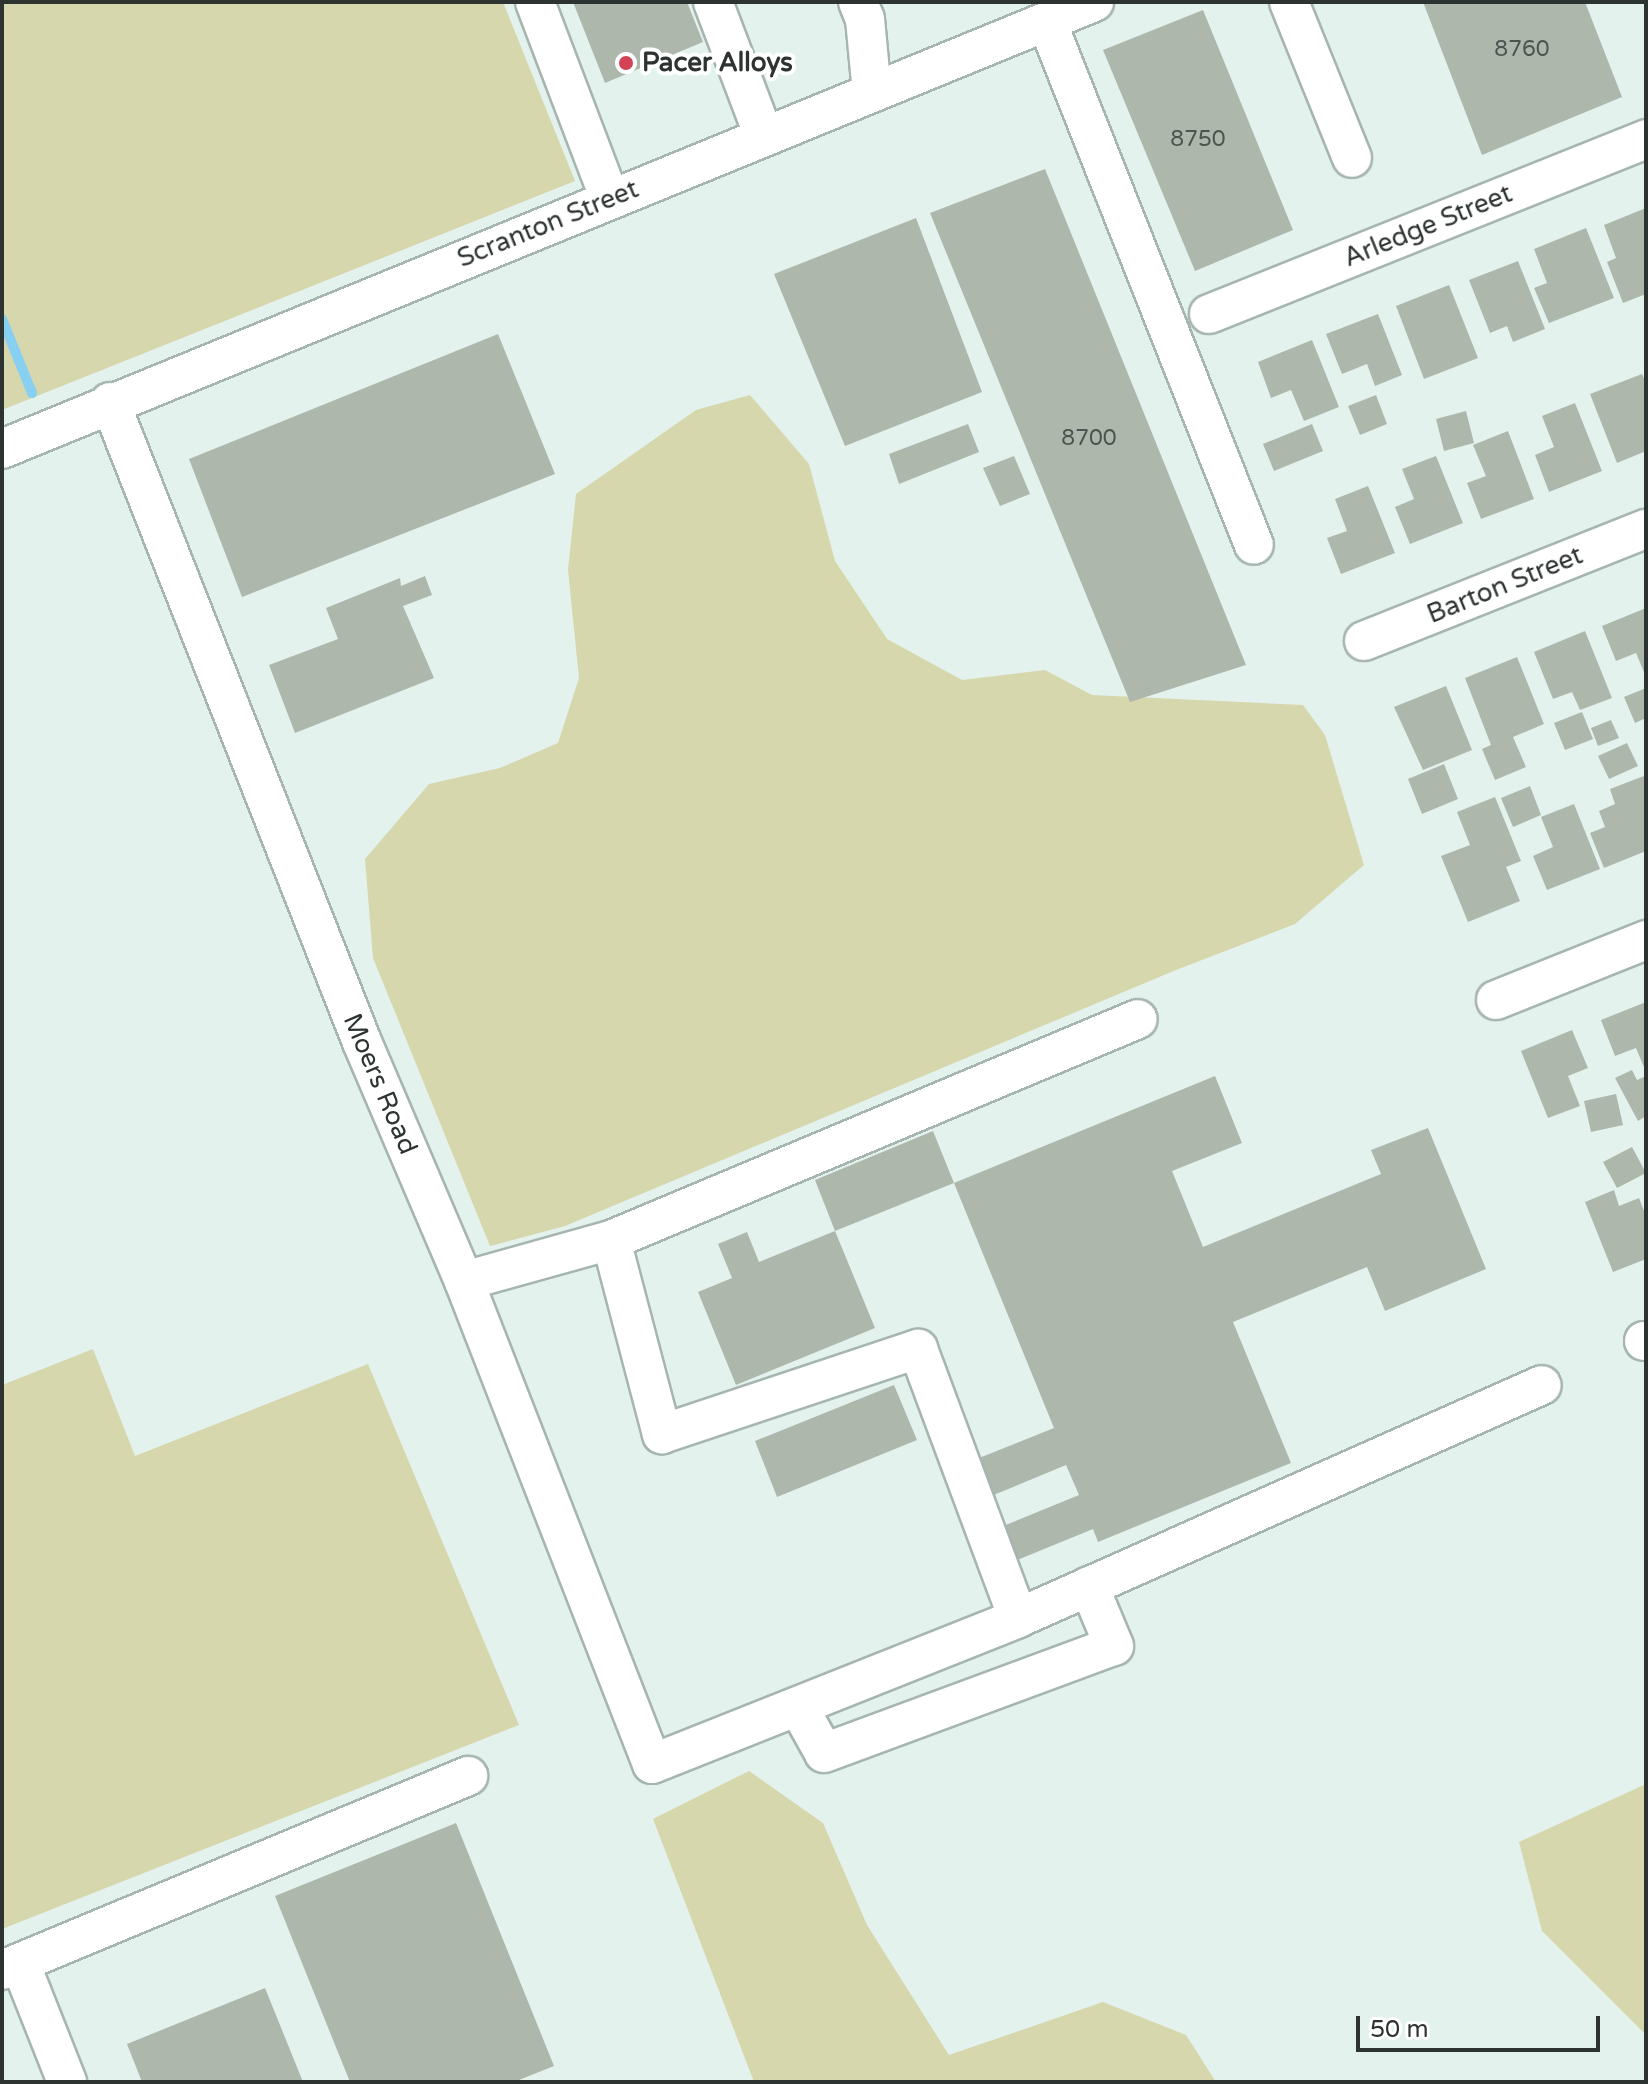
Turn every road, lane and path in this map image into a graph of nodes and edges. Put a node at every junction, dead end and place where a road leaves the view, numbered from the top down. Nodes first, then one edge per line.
1 (535, 2) edge
2 (713, 2) edge
3 (858, 2) edge
4 (1094, 2) edge
5 (1289, 2) edge
6 (1047, 22) junction
7 (872, 93) junction
8 (764, 136) junction
9 (1646, 139) edge
10 (1352, 158) dead end
11 (610, 199) junction
12 (1209, 314) dead end
13 (110, 402) junction
14 (2, 449) edge
15 (1646, 529) edge
16 (1254, 545) dead end
17 (1364, 641) dead end
18 (1646, 940) edge
19 (1496, 1000) dead end
20 (1138, 1019) dead end
21 (611, 1240) junction
22 (464, 1281) junction
23 (1542, 1385) dead end
24 (1089, 1586) junction
25 (1018, 1618) junction
26 (799, 1708) junction
27 (468, 1776) dead end
28 (11, 1966) edge
29 (67, 2082) edge

1 - 11 street
2 - 8 street
3 - 7 street
4 - 6 street, Scranton Street
5 - 10 street
6 - 7 street, Scranton Street
6 - 16 street
7 - 8 street, Scranton Street
8 - 11 street, Scranton Street
9 - 12 street, Arledge Street
11 - 13 street, Scranton Street
13 - 14 street, Scranton Street
13 - 22 street, Moers Road
15 - 17 street, Barton Street
18 - 19 street
20 - 21 street
21 - 22 street
21 - 25 street
22 - 26 street, Moers Road
23 - 24 street
24 - 25 street
24 - 26 street
25 - 26 street
27 - 28 street
28 - 29 street

